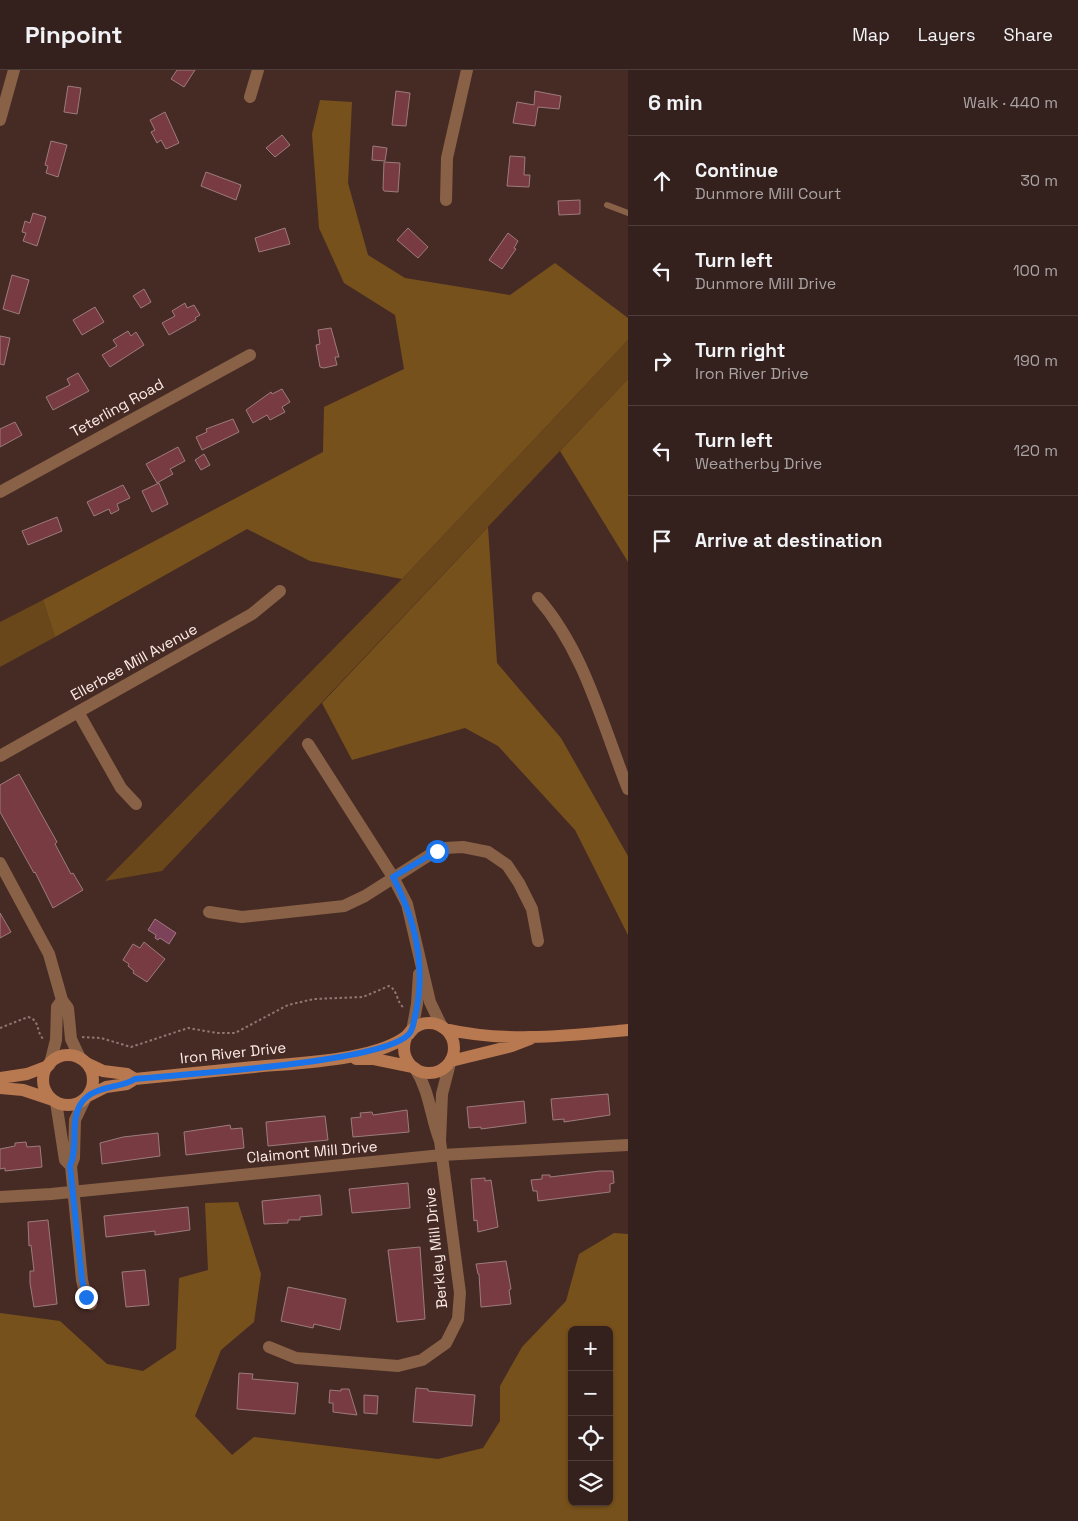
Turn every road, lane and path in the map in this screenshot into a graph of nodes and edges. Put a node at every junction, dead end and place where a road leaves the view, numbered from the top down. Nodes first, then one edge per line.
1 (14, 70) edge
2 (258, 70) edge
3 (467, 70) edge
4 (250, 97) dead end
5 (0, 120) edge
6 (446, 200) dead end
7 (607, 205) dead end
8 (628, 213) edge
9 (250, 355) dead end
10 (0, 492) edge
11 (280, 591) dead end
12 (538, 598) dead end
13 (78, 712) junction
14 (308, 744) dead end
15 (0, 756) edge
16 (628, 789) edge
17 (136, 804) dead end
18 (0, 863) edge
19 (393, 877) junction
20 (209, 912) dead end
21 (538, 941) dead end
22 (420, 964) junction
23 (62, 1000) junction
24 (408, 1010) dead end
25 (0, 1028) edge
26 (444, 1028) junction
27 (628, 1030) edge
28 (410, 1032) junction
29 (79, 1038) dead end
30 (530, 1039) junction
31 (48, 1040) dead end
32 (334, 1059) junction
33 (83, 1061) junction
34 (450, 1062) junction
35 (49, 1065) junction
36 (414, 1067) junction
37 (0, 1078) edge
38 (135, 1079) junction
39 (0, 1088) edge
40 (86, 1098) junction
41 (55, 1101) junction
42 (440, 1141) junction
43 (628, 1144) edge
44 (442, 1155) junction
45 (70, 1166) junction
46 (74, 1192) junction
47 (0, 1197) edge
48 (91, 1304) dead end
49 (269, 1347) dead end

1 - 5 street
2 - 4 street
3 - 6 street
7 - 8 lane
9 - 10 street, Teterling Road
11 - 13 street, Ellerbee Mill Avenue
12 - 16 street
13 - 15 street, Ellerbee Mill Avenue
13 - 17 street
14 - 19 street
18 - 23 street
19 - 20 street
19 - 21 street
19 - 22 street
22 - 26 street
22 - 28 street
23 - 33 street
23 - 35 street
24 - 29 path
25 - 31 path
26 - 28 street
26 - 30 street
26 - 34 street
27 - 30 street
28 - 32 street, Iron River Drive
28 - 36 street
30 - 34 street
32 - 36 street, Iron River Drive
32 - 38 street, Iron River Drive
33 - 35 street
33 - 38 street, Iron River Drive
33 - 40 street
34 - 36 street
34 - 42 street, Berkley Mill Drive
35 - 37 street
35 - 41 street
36 - 42 street, Berkley Mill Drive
38 - 40 street, Iron River Drive
39 - 41 street
40 - 41 street
40 - 45 street
41 - 45 street
42 - 44 street, Berkley Mill Drive
43 - 44 street, Claimont Mill Drive
44 - 46 street, Claimont Mill Drive
44 - 49 street, Berkley Mill Drive
45 - 46 street
46 - 47 street, Claimont Mill Drive
46 - 48 street

